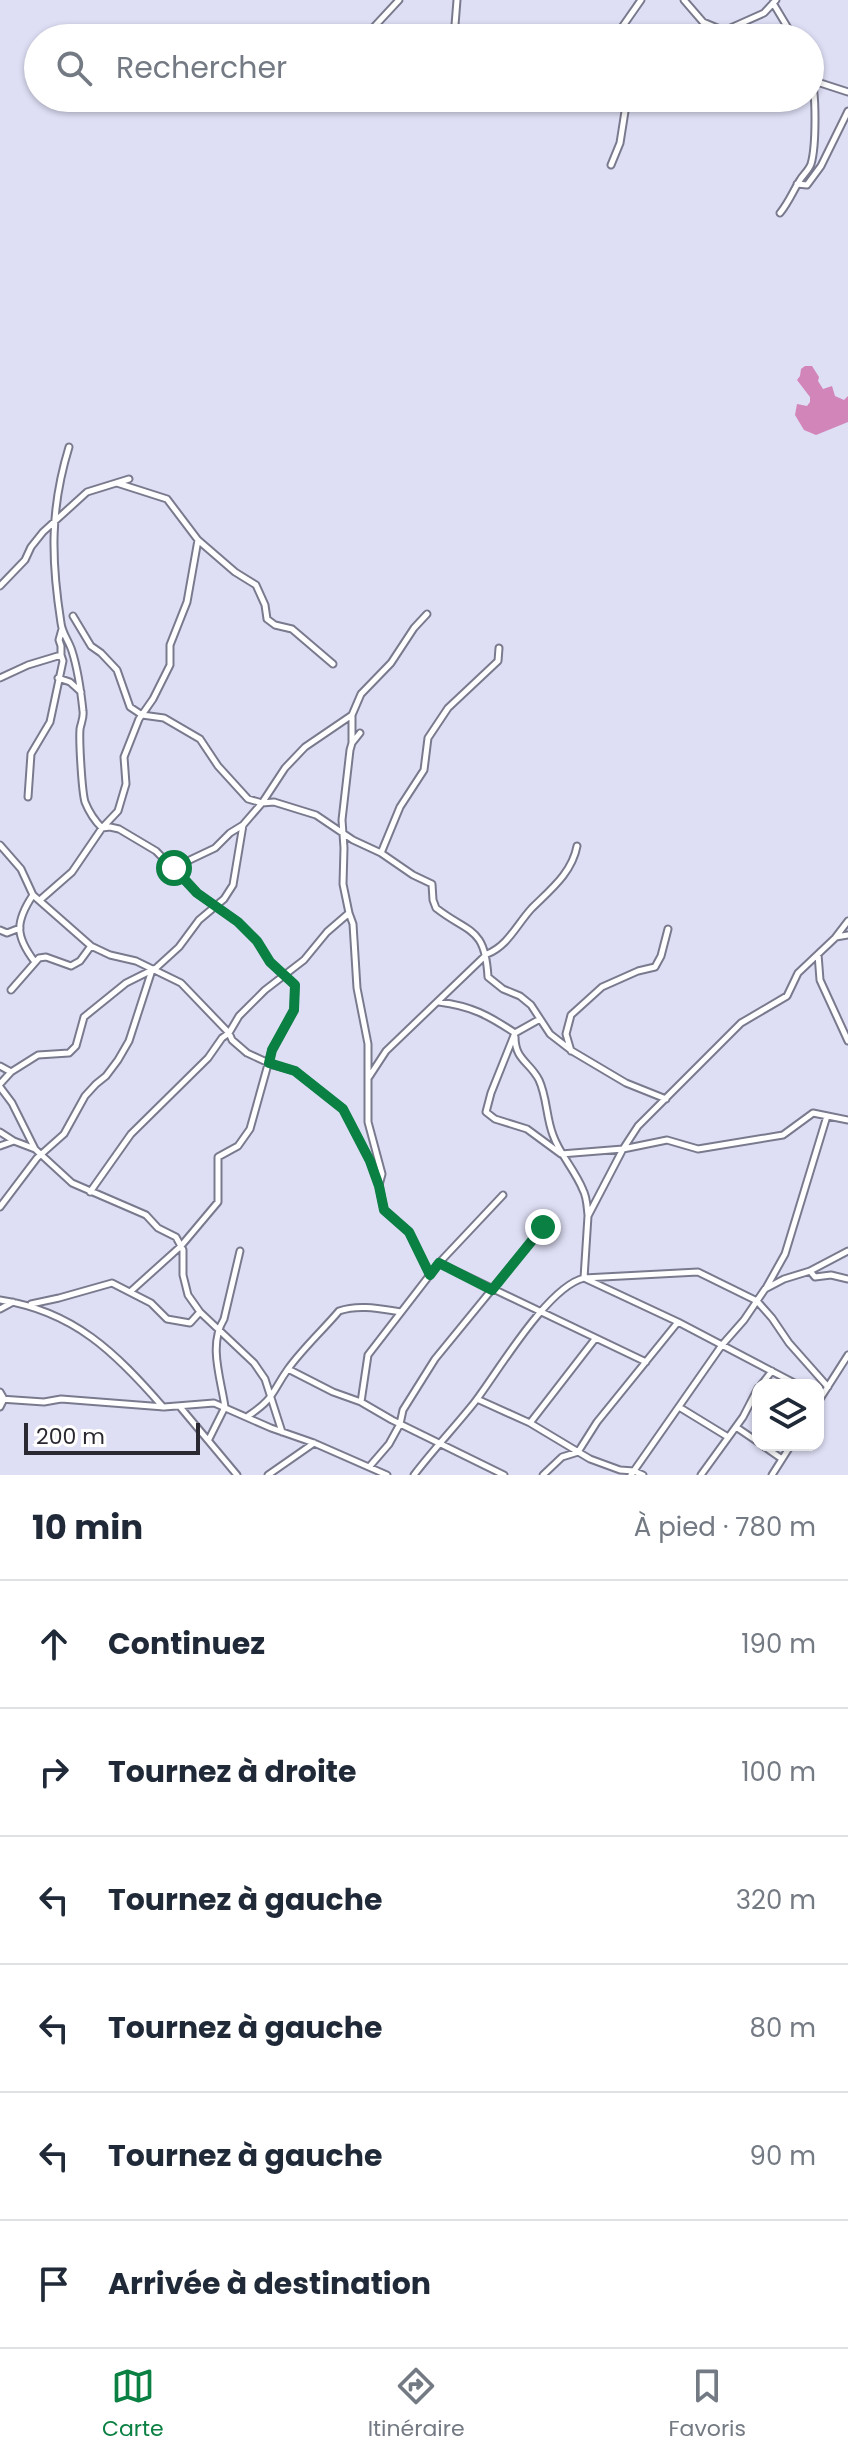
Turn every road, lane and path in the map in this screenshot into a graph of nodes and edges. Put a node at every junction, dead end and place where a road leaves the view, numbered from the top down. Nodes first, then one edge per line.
1 (399, 0) edge
2 (457, 0) edge
3 (641, 0) edge
4 (684, 0) edge
5 (775, 1) edge
6 (377, 24) edge
7 (455, 24) edge
8 (624, 24) edge
9 (708, 24) edge
10 (740, 24) edge
11 (787, 24) edge
12 (824, 83) edge
13 (848, 92) edge
14 (848, 111) edge
15 (625, 112) edge
16 (815, 112) edge
17 (611, 165) dead end
18 (797, 184) junction
19 (780, 213) dead end
20 (69, 447) dead end
21 (129, 479) dead end
22 (117, 483) junction
23 (53, 524) junction
24 (198, 540) junction
25 (0, 586) edge
26 (427, 614) dead end
27 (73, 616) dead end
28 (62, 629) junction
29 (499, 648) dead end
30 (61, 655) junction
31 (333, 664) dead end
32 (0, 678) edge
33 (58, 678) junction
34 (81, 692) junction
35 (142, 715) junction
36 (352, 715) junction
37 (360, 733) dead end
38 (352, 743) junction
39 (28, 797) dead end
40 (262, 803) junction
41 (243, 825) junction
42 (102, 828) junction
43 (343, 831) junction
44 (0, 845) edge
45 (577, 846) dead end
46 (381, 853) junction
47 (174, 868) junction
48 (33, 895) junction
49 (40, 900) junction
50 (216, 907) junction
51 (349, 913) junction
52 (848, 921) edge
53 (20, 928) junction
54 (668, 929) dead end
55 (0, 930) edge
56 (848, 935) edge
57 (835, 938) junction
58 (91, 946) junction
59 (487, 954) junction
60 (818, 954) junction
61 (35, 962) junction
62 (152, 970) junction
63 (284, 975) junction
64 (11, 990) dead end
65 (438, 1001) junction
66 (540, 1018) junction
67 (229, 1033) junction
68 (515, 1033) junction
69 (848, 1041) edge
70 (572, 1051) junction
71 (269, 1063) junction
72 (0, 1066) edge
73 (11, 1072) junction
74 (369, 1077) junction
75 (0, 1086) edge
76 (666, 1099) junction
77 (827, 1116) junction
78 (848, 1120) edge
79 (0, 1132) edge
80 (14, 1141) junction
81 (0, 1146) edge
82 (35, 1149) junction
83 (623, 1149) junction
84 (561, 1154) junction
85 (41, 1155) junction
86 (379, 1186) junction
87 (90, 1192) junction
88 (503, 1195) dead end
89 (0, 1207) edge
90 (588, 1216) junction
91 (543, 1227) dead end
92 (181, 1246) junction
93 (240, 1251) dead end
94 (848, 1251) edge
95 (439, 1263) junction
96 (810, 1271) junction
97 (430, 1275) junction
98 (584, 1278) junction
99 (848, 1279) edge
100 (765, 1289) junction
101 (492, 1290) junction
102 (130, 1292) junction
103 (1, 1299) edge
104 (757, 1301) junction
105 (13, 1302) junction
106 (30, 1304) junction
107 (0, 1309) edge
108 (541, 1311) junction
109 (200, 1312) junction
110 (401, 1312) junction
111 (678, 1322) junction
112 (219, 1327) junction
113 (595, 1339) junction
114 (722, 1345) junction
115 (848, 1355) edge
116 (646, 1362) junction
117 (288, 1369) junction
118 (772, 1371) junction
119 (766, 1379) edge
120 (787, 1379) edge
121 (828, 1387) junction
122 (0, 1392) edge
123 (824, 1392) edge
124 (272, 1397) junction
125 (2, 1399) edge
126 (477, 1399) junction
127 (752, 1399) edge
128 (361, 1402) junction
129 (0, 1407) edge
130 (164, 1407) junction
131 (225, 1407) junction
132 (679, 1407) junction
133 (181, 1408) junction
134 (247, 1417) junction
135 (530, 1423) junction
136 (400, 1424) junction
137 (736, 1427) junction
138 (282, 1432) junction
139 (728, 1437) junction
140 (752, 1438) edge
141 (209, 1439) junction
142 (314, 1443) junction
143 (439, 1443) junction
144 (770, 1451) edge
145 (787, 1451) edge
146 (578, 1452) junction
147 (782, 1459) junction
148 (370, 1466) junction
149 (489, 1467) junction
150 (633, 1473) edge
151 (237, 1475) edge
152 (268, 1475) edge
153 (387, 1475) edge
154 (414, 1475) edge
155 (484, 1475) edge
156 (504, 1475) edge
157 (543, 1475) edge
158 (643, 1475) edge
159 (701, 1475) edge
160 (772, 1475) edge

1 - 6 street
2 - 7 street
3 - 8 street
4 - 9 street
5 - 10 street
5 - 11 street
12 - 13 street
14 - 18 street
15 - 17 street
16 - 18 street
18 - 19 street
20 - 23 street
21 - 22 street
22 - 23 street
22 - 24 street
23 - 25 street
23 - 28 street
24 - 31 street
24 - 35 street
26 - 36 street
27 - 35 street
28 - 30 street
28 - 34 street
29 - 46 street
30 - 32 street
30 - 33 street
33 - 34 street
33 - 39 street
34 - 42 street
35 - 40 street
35 - 42 street
36 - 38 street
36 - 40 street
37 - 38 street
38 - 43 street
40 - 41 street
40 - 43 street
41 - 47 street
41 - 50 street
42 - 47 street
42 - 49 street
43 - 46 street
43 - 51 street
44 - 48 street
45 - 59 street
46 - 59 street
47 - 50 street
48 - 49 street
48 - 53 street
49 - 58 street
50 - 62 street
50 - 63 street
51 - 63 street
51 - 74 street
52 - 57 street
53 - 55 street
53 - 61 street
54 - 70 street
56 - 57 street
57 - 60 street
58 - 61 street
58 - 62 street
59 - 65 street
59 - 66 street
60 - 69 street
60 - 76 street
61 - 64 street
62 - 67 street
62 - 73 street
62 - 85 street
63 - 67 street
63 - 71 street
65 - 68 street
65 - 74 street
66 - 68 street
66 - 70 street
67 - 71 street
67 - 87 street
68 - 84 street
68 - 84 street
70 - 76 street
71 - 86 street
71 - 92 street
72 - 73 street
73 - 75 street
74 - 86 street
75 - 82 street
76 - 83 street
77 - 78 street
77 - 83 street
77 - 100 street
79 - 80 street
80 - 81 street
80 - 82 street
82 - 85 street
83 - 84 street
83 - 90 street
84 - 90 street
85 - 87 street
85 - 89 street
86 - 97 street
87 - 92 street
88 - 95 street
90 - 98 street
91 - 101 street
92 - 102 street
92 - 109 street
93 - 112 street
94 - 96 street
95 - 97 street
95 - 101 street
96 - 99 street
96 - 100 street
97 - 110 street
98 - 104 street
98 - 108 street
98 - 111 street
100 - 104 street
101 - 108 street
101 - 136 street
102 - 106 street
102 - 109 street
103 - 105 street
104 - 114 street
104 - 121 street
105 - 106 street
105 - 107 street
106 - 130 street
108 - 113 street
108 - 126 street
109 - 112 street
110 - 117 street
110 - 128 street
111 - 114 street
111 - 116 street
112 - 124 street
112 - 131 street
113 - 116 street
113 - 135 street
114 - 118 street
114 - 132 street
115 - 121 street
116 - 146 street
117 - 124 street
117 - 128 street
118 - 119 street
118 - 120 street
121 - 123 street
122 - 125 street
124 - 134 street
124 - 138 street
125 - 129 street
125 - 130 street
126 - 135 street
126 - 143 street
127 - 137 street
128 - 136 street
130 - 133 street
131 - 133 street
131 - 134 street
131 - 141 street
132 - 139 street
132 - 150 street
133 - 141 street
134 - 138 street
135 - 146 street
136 - 143 street
136 - 148 street
137 - 139 street
137 - 140 street
138 - 142 street
139 - 159 street
141 - 151 street
142 - 148 street
142 - 152 street
143 - 149 street
143 - 154 street
144 - 147 street
145 - 147 street
146 - 150 street
146 - 157 street
147 - 160 street
148 - 153 street
149 - 155 street
149 - 156 street
150 - 158 street

